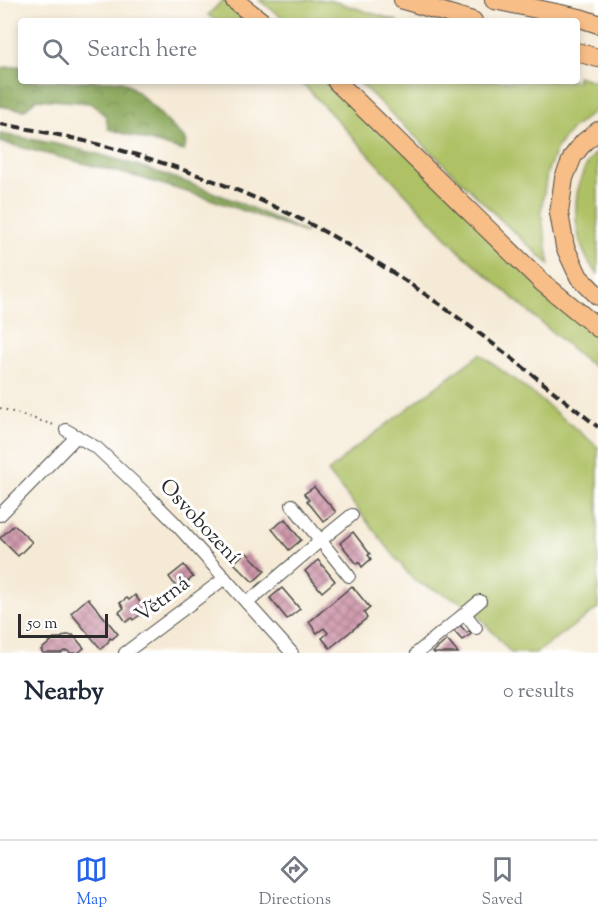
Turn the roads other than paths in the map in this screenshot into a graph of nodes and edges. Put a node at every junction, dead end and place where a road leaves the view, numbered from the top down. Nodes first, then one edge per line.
1 (234, 0) edge
2 (403, 0) edge
3 (493, 0) edge
4 (257, 18) edge
5 (463, 18) edge
6 (545, 18) edge
7 (598, 24) edge
8 (580, 30) edge
9 (598, 36) edge
10 (580, 53) edge
11 (598, 58) edge
12 (339, 84) edge
13 (598, 132) edge
14 (598, 296) edge
15 (598, 328) edge
16 (292, 505) dead end
17 (0, 515) edge
18 (352, 515) dead end
19 (320, 541) junction
20 (349, 576) dead end
21 (225, 578) junction
22 (480, 602) dead end
23 (247, 603) junction
24 (465, 614) junction
25 (476, 628) dead end
26 (125, 653) edge
27 (292, 653) edge
28 (417, 653) edge

1 - 4 highway
2 - 5 highway
3 - 6 highway
3 - 7 highway
8 - 9 highway
10 - 11 highway
12 - 15 highway
13 - 14 highway
16 - 19 street
17 - 21 street, Osvobození
18 - 19 street
19 - 20 street
19 - 23 street
21 - 23 street, Osvobození
21 - 26 street, Větrná
22 - 24 street
23 - 27 street, Osvobození
24 - 25 street
24 - 28 street

